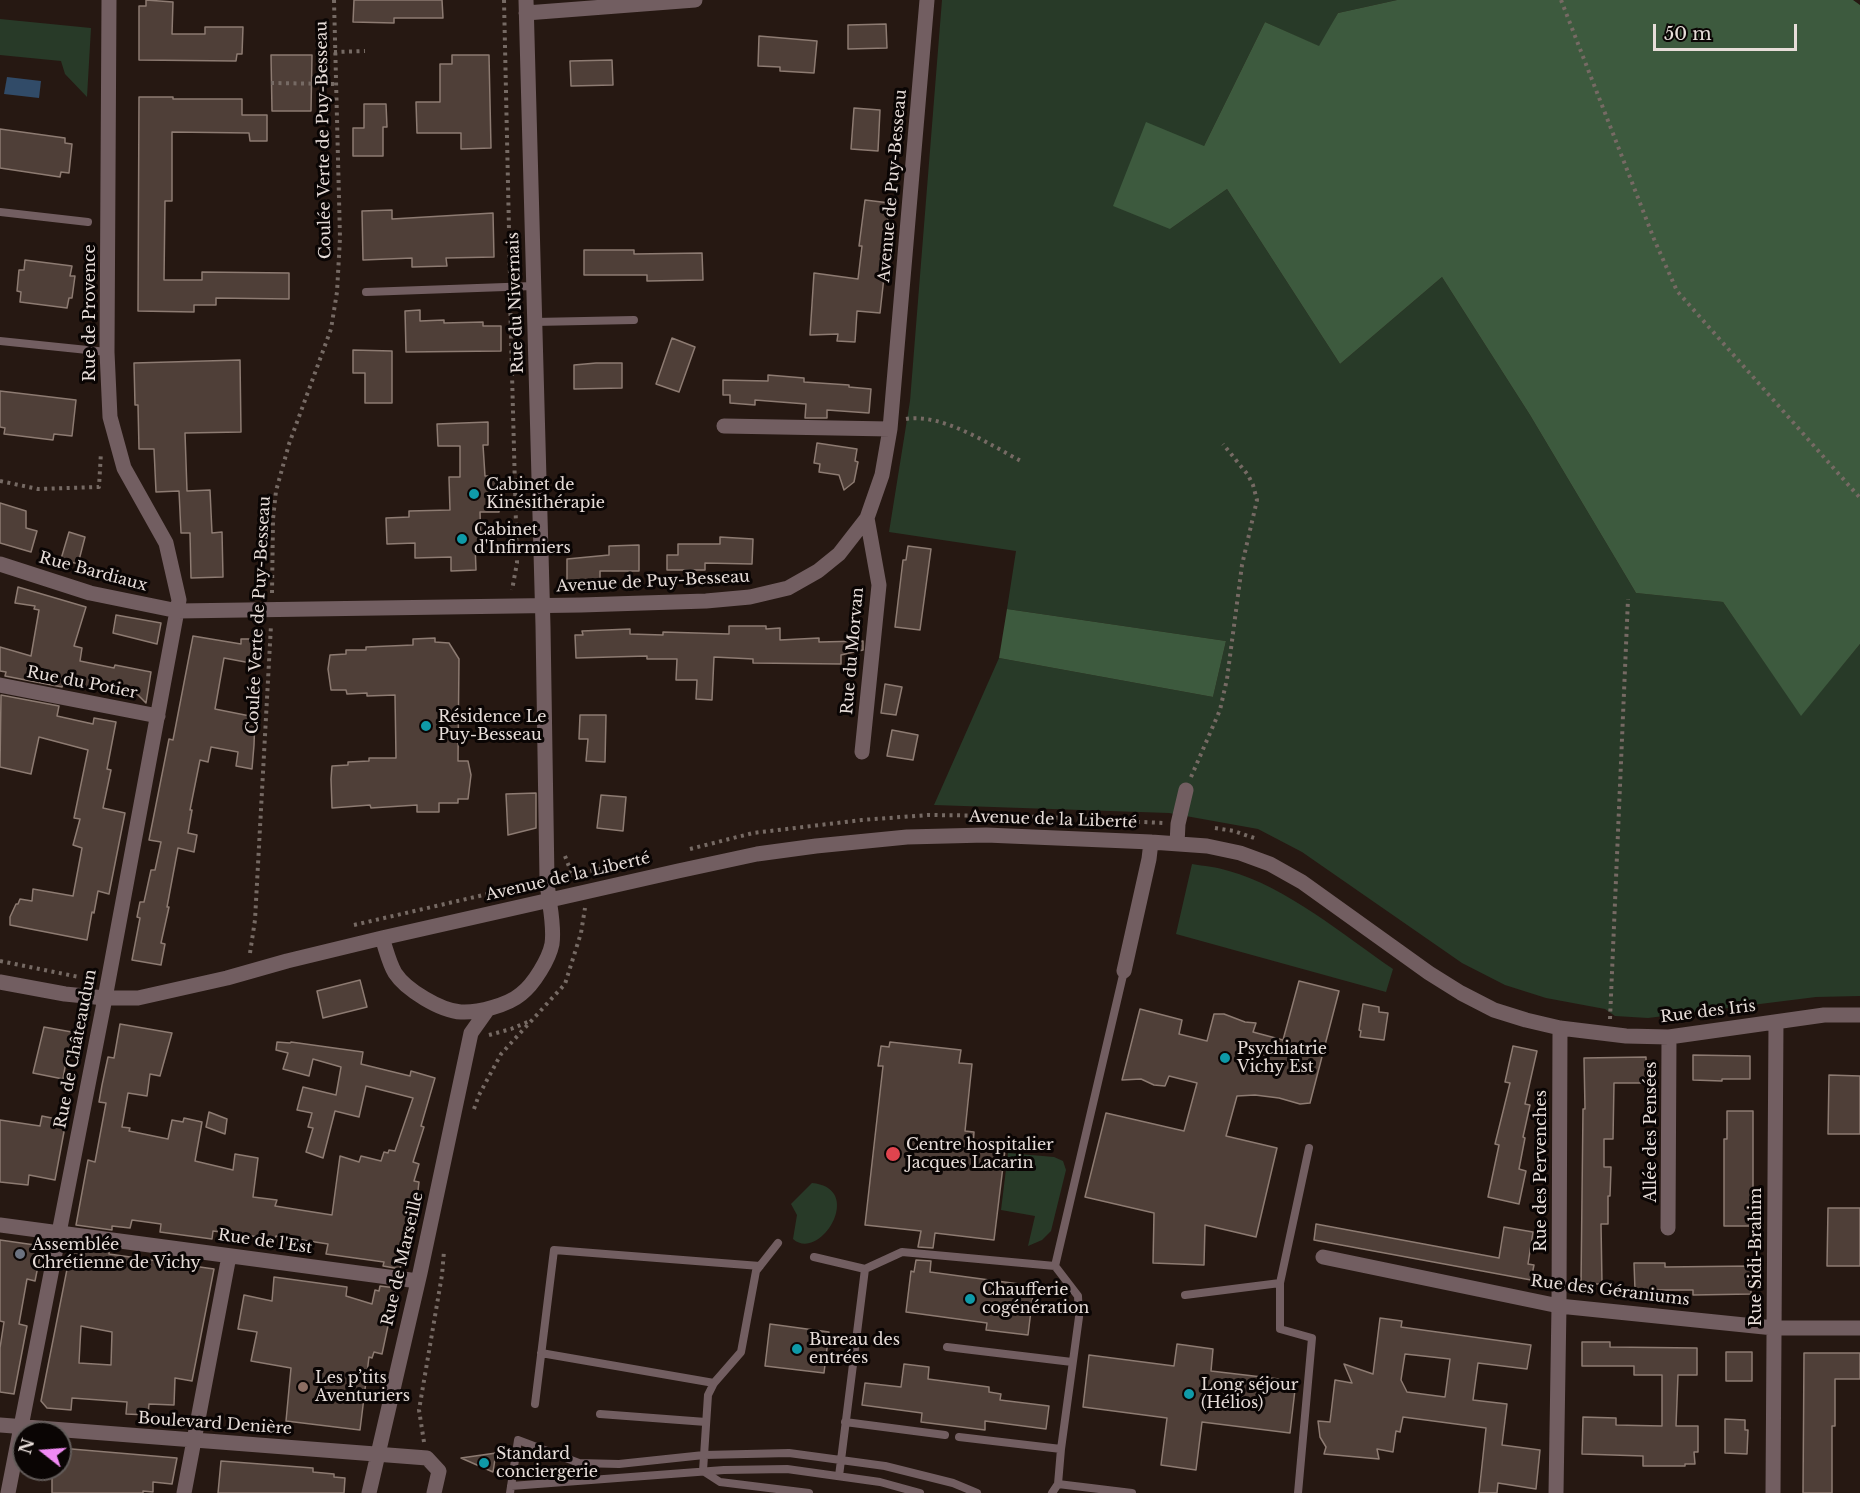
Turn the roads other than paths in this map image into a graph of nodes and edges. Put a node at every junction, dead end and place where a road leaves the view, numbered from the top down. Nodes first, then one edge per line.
1 (109, 0) edge
2 (695, 0) edge
3 (927, 0) edge
4 (526, 6) edge
5 (0, 212) edge
6 (88, 222) dead end
7 (533, 286) junction
8 (366, 292) dead end
9 (634, 320) dead end
10 (534, 322) junction
11 (0, 341) edge
12 (107, 352) junction
13 (724, 426) dead end
14 (890, 429) junction
15 (867, 518) junction
16 (0, 564) edge
17 (542, 605) junction
18 (178, 611) junction
19 (0, 685) edge
20 (158, 716) junction
21 (862, 752) dead end
22 (1186, 790) road end
23 (1151, 842) junction
24 (1177, 844) junction
25 (548, 900) junction
26 (382, 939) junction
27 (1124, 971) joint
28 (0, 982) edge
29 (105, 998) junction
30 (488, 1009) junction
31 (460, 1012) junction
32 (1860, 1015) edge
33 (1776, 1022) junction
34 (1560, 1028) junction
35 (471, 1033) junction
36 (1669, 1037) junction
37 (1310, 1148) dead end
38 (0, 1225) edge
39 (1668, 1227) dead end
40 (58, 1233) junction
41 (778, 1243) dead end
42 (229, 1256) junction
43 (814, 1257) dead end
44 (1323, 1257) dead end
45 (760, 1266) junction
46 (1055, 1266) junction
47 (865, 1269) junction
48 (418, 1281) junction
49 (1280, 1283) junction
50 (1185, 1295) dead end
51 (1559, 1306) junction
52 (1774, 1328) junction
53 (1860, 1328) edge
54 (947, 1347) dead end
55 (542, 1353) junction
56 (1072, 1362) junction
57 (714, 1383) junction
58 (535, 1404) dead end
59 (600, 1414) dead end
60 (21, 1421) edge
61 (706, 1422) junction
62 (845, 1422) junction
63 (72, 1431) edge
64 (945, 1435) dead end
65 (959, 1437) dead end
66 (194, 1440) junction
67 (1061, 1449) junction
68 (377, 1455) junction
69 (704, 1455) junction
70 (841, 1460) junction
71 (12, 1471) edge
72 (703, 1471) junction
73 (839, 1476) junction
74 (1058, 1484) junction
75 (511, 1489) edge
76 (8, 1493) edge
77 (184, 1493) edge
78 (369, 1493) edge
79 (434, 1493) edge
80 (809, 1493) edge
81 (920, 1493) edge
82 (977, 1493) edge
83 (1052, 1493) edge
84 (1132, 1493) edge
85 (1298, 1493) edge
86 (1556, 1493) edge
87 (1773, 1493) edge

1 - 12 street, Rue de Provence
2 - 4 street
3 - 14 street, Avenue de Puy-Besseau
4 - 7 street, Rue du Nivernais
5 - 6 lane
7 - 8 lane
7 - 10 street, Rue du Nivernais
9 - 10 lane
10 - 17 street, Rue du Nivernais
11 - 12 lane
12 - 18 street, Rue de Provence
13 - 14 street
14 - 15 street, Avenue de Puy-Besseau
15 - 17 street, Avenue de Puy-Besseau
15 - 21 street, Rue du Morvan
16 - 18 street, Rue Bardiaux
17 - 18 street, Avenue de Puy-Besseau
17 - 25 street, Rue du Nivernais
18 - 20 street, Rue de Châteaudun
19 - 20 street, Rue du Potier
20 - 29 street, Rue de Châteaudun
22 - 24 street
23 - 24 street, Avenue de la Liberté
23 - 25 street, Avenue de la Liberté
23 - 27 street
24 - 34 street, Rue des Iris
25 - 26 street, Avenue de la Liberté
25 - 30 street, Rue du Nivernais
26 - 29 street, Avenue de la Liberté
26 - 31 street
27 - 46 lane
28 - 29 street, Avenue de la Liberté
29 - 40 street, Rue de Châteaudun
30 - 31 street
30 - 35 street, Rue de Marseille
31 - 35 street
32 - 33 street, Rue des Iris
33 - 36 street, Rue des Iris
33 - 52 street, Rue Sidi-Brahim
34 - 36 street, Rue des Iris
34 - 51 street, Rue des Pervenches
35 - 48 street, Rue de Marseille
36 - 39 street, Allée des Pensées
37 - 49 lane
38 - 40 street, Rue de l'Est
40 - 42 street, Rue de l'Est
40 - 60 street, Rue de Châteaudun
41 - 45 lane
42 - 48 street, Rue de l'Est
42 - 66 street
43 - 47 lane
44 - 51 street, Rue des Géraniums
45 - 55 lane
45 - 57 lane
46 - 47 lane
46 - 56 lane
47 - 62 lane
48 - 68 street, Rue de Marseille
49 - 50 lane
49 - 85 lane
51 - 52 street, Rue des Géraniums
51 - 86 street, Rue des Pervenches
52 - 53 street, Rue des Géraniums
52 - 87 street, Rue Sidi-Brahim
54 - 56 lane
55 - 57 lane
55 - 58 lane
56 - 67 lane
57 - 61 lane
59 - 61 lane
61 - 69 lane
62 - 64 lane
62 - 70 lane
63 - 66 street, Boulevard Denière
65 - 67 lane
66 - 68 street, Boulevard Denière
66 - 77 street
67 - 74 lane
68 - 78 street, Rue de Marseille
68 - 79 street, Boulevard Denière
69 - 70 lane
69 - 72 lane
69 - 75 lane
70 - 73 lane
70 - 82 lane
71 - 76 street, Rue de Châteaudun
72 - 73 lane
72 - 75 lane
72 - 80 lane
73 - 81 lane
74 - 83 lane
74 - 84 lane

